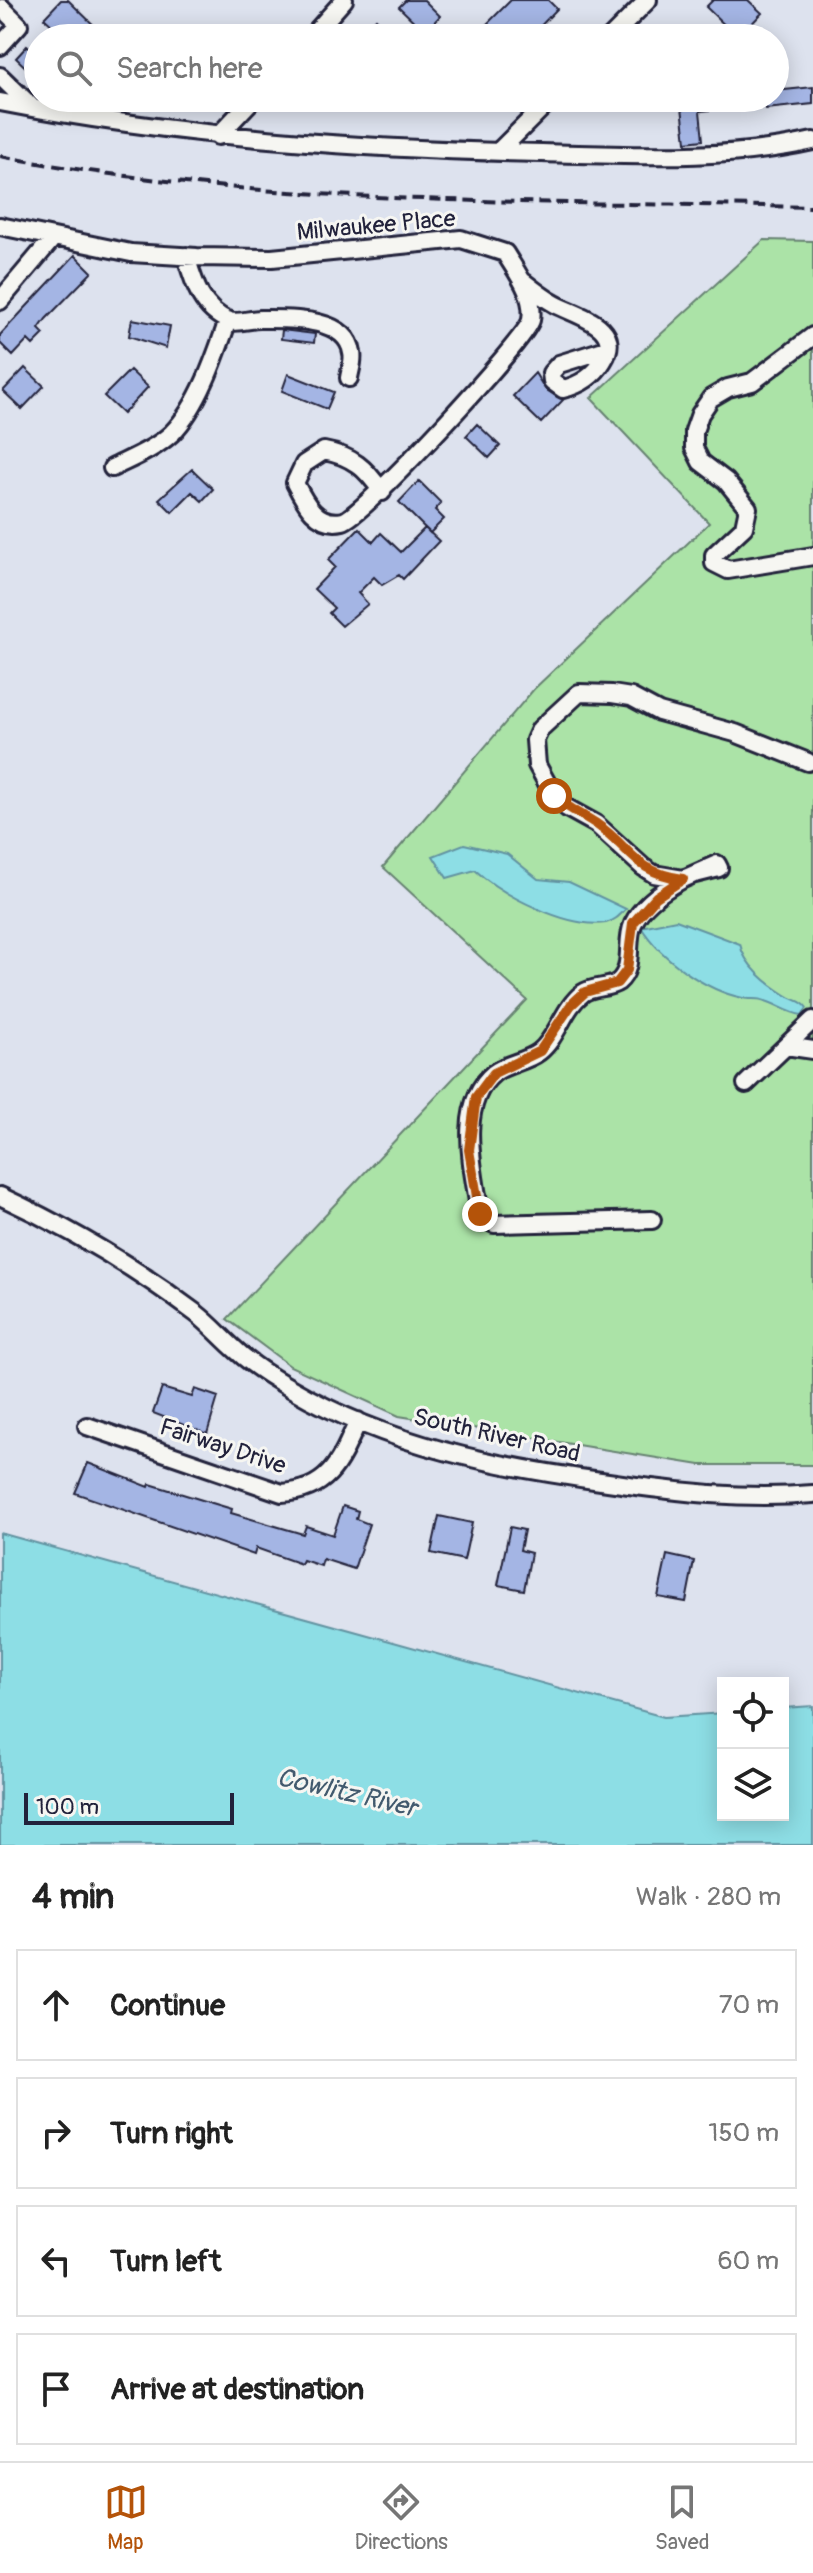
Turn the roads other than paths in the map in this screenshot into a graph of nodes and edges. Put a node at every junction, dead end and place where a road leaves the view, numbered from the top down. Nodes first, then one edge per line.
1 (344, 0) edge
2 (648, 0) edge
3 (4, 6) edge
4 (323, 24) edge
5 (624, 24) edge
6 (0, 46) edge
7 (0, 76) edge
8 (24, 99) edge
9 (0, 102) edge
10 (24, 107) edge
11 (54, 112) edge
12 (241, 112) edge
13 (537, 112) edge
14 (218, 136) junction
15 (813, 141) edge
16 (498, 152) junction
17 (0, 226) edge
18 (53, 238) junction
19 (186, 256) junction
20 (520, 278) junction
21 (0, 301) edge
22 (228, 320) junction
23 (813, 336) edge
24 (607, 349) dead end
25 (349, 378) dead end
26 (112, 468) dead end
27 (382, 492) junction
28 (813, 556) edge
29 (808, 762) dead end
30 (813, 1020) edge
31 (786, 1046) junction
32 (813, 1050) edge
33 (746, 1084) dead end
34 (0, 1196) edge
35 (652, 1220) dead end
36 (358, 1421) junction
37 (87, 1426) dead end
38 (813, 1494) edge

1 - 4 street
2 - 5 street
3 - 6 street
7 - 8 street
9 - 10 street
11 - 14 street
12 - 14 street
13 - 16 street
14 - 16 street
15 - 16 street
17 - 18 street, Milwaukee Place
18 - 19 street, Milwaukee Place
18 - 21 street
19 - 20 street, Milwaukee Place
19 - 22 street
20 - 24 street
20 - 27 street, Milwaukee Place
22 - 25 street
22 - 26 street
23 - 28 street
27 - 27 street
29 - 35 street
30 - 31 street
31 - 32 street
31 - 33 street
34 - 36 street, South River Road
36 - 37 street, Fairway Drive
36 - 38 street, South River Road

